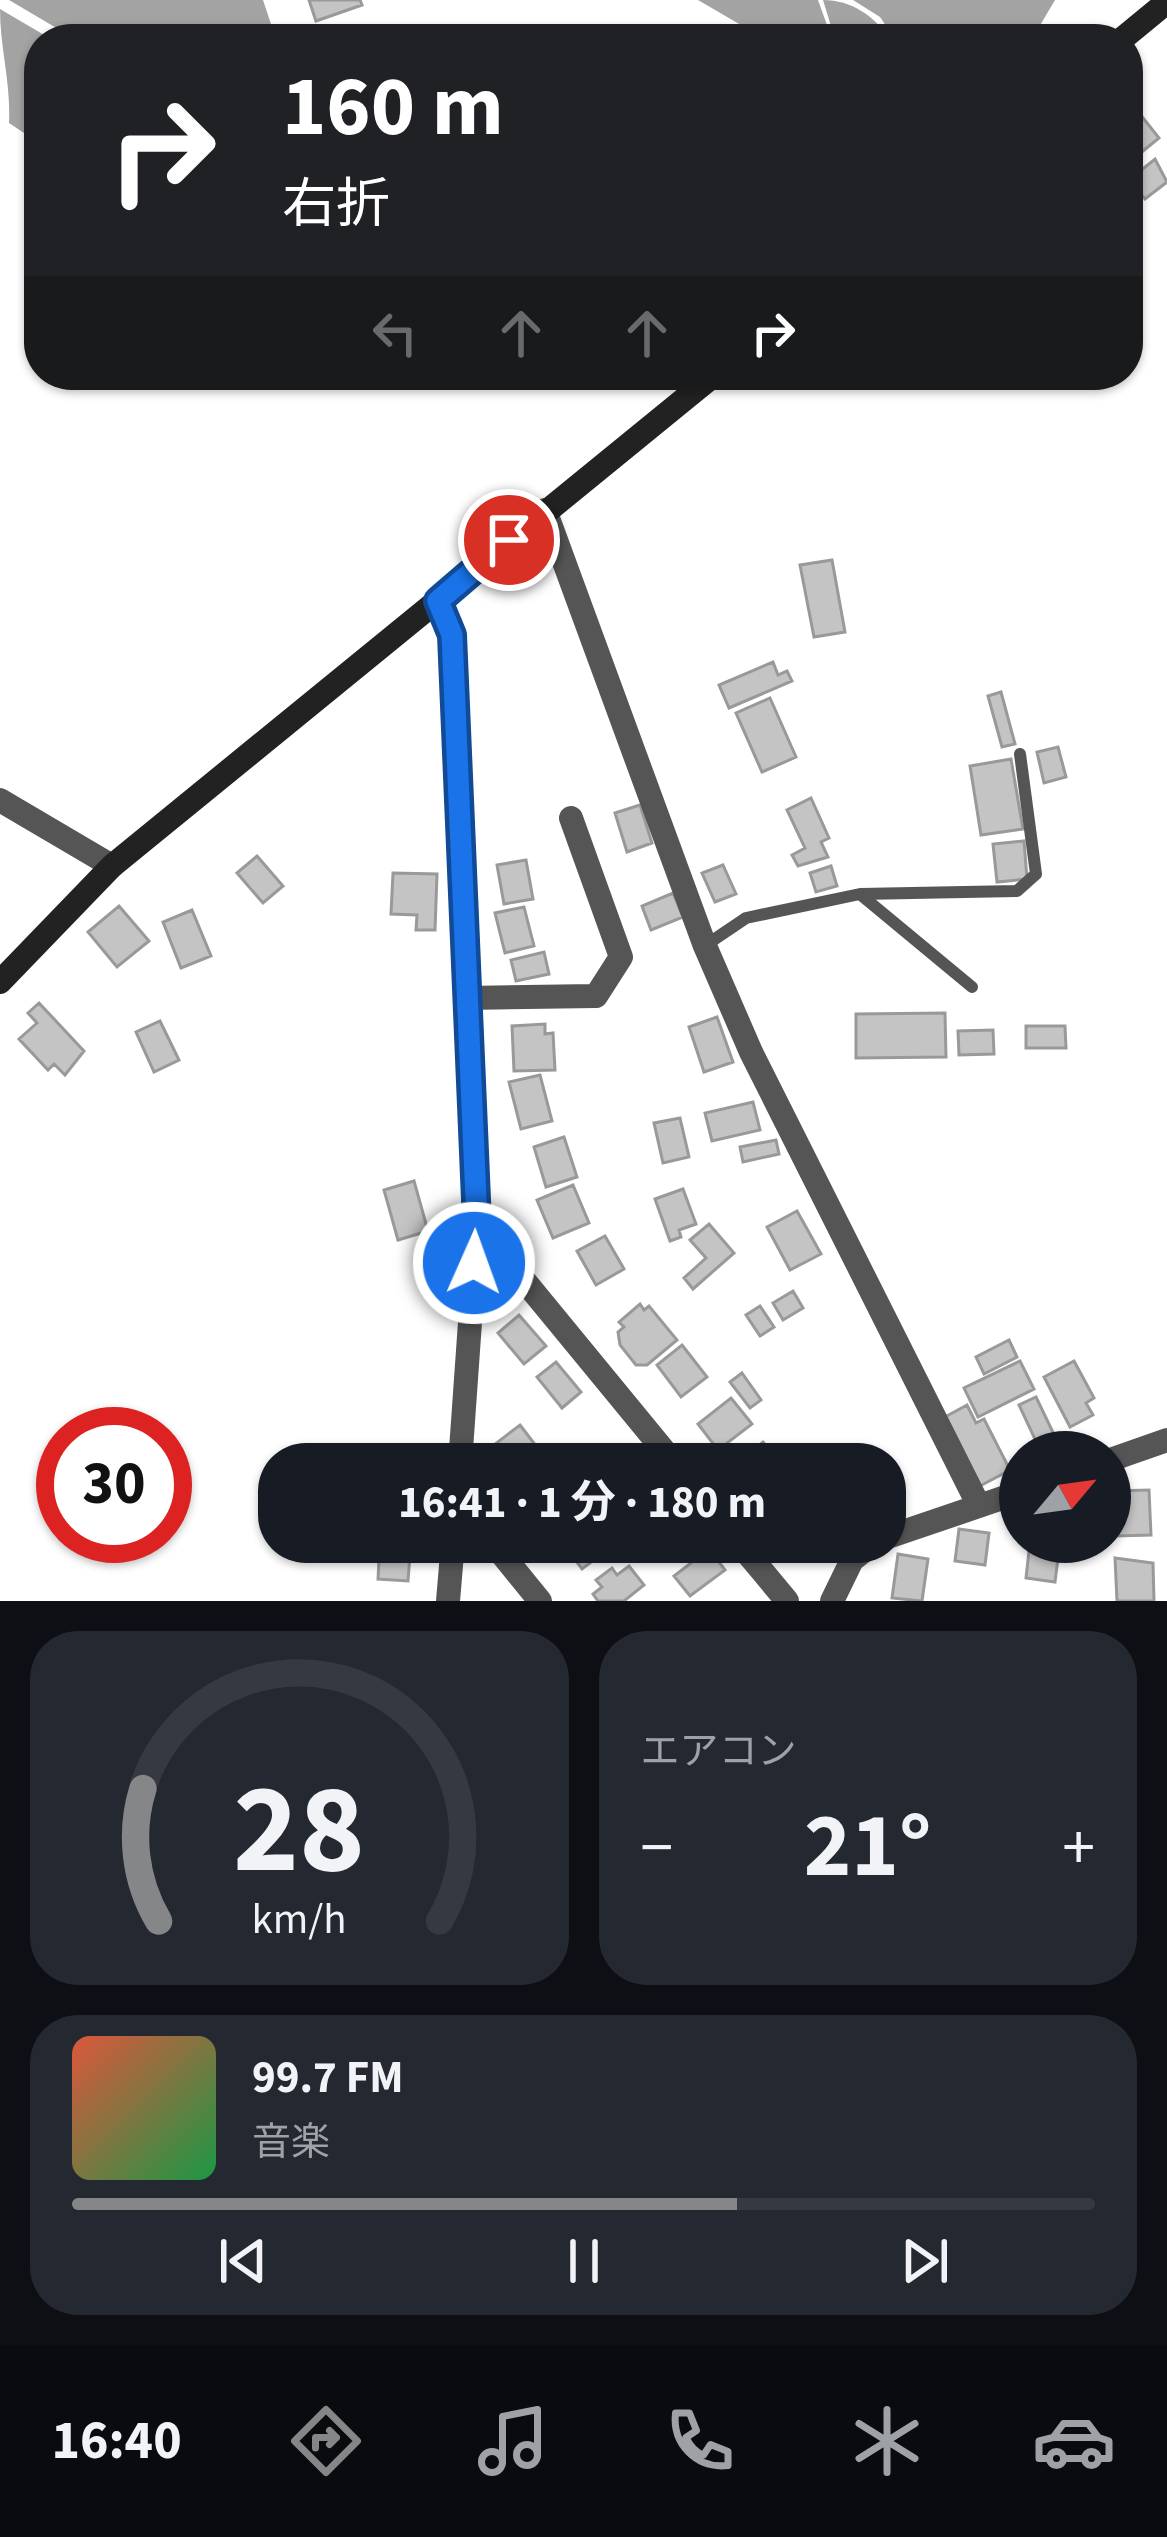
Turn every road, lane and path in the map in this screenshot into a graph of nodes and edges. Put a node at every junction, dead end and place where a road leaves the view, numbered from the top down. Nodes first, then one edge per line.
1 (1167, 2) edge
2 (1140, 24) edge
3 (695, 390) edge
4 (545, 509) junction
5 (438, 601) junction
6 (1020, 754) dead end
7 (0, 800) edge
8 (571, 818) dead end
9 (112, 866) junction
10 (860, 894) junction
11 (705, 946) junction
12 (0, 982) edge
13 (972, 987) dead end
14 (466, 998) junction
15 (477, 1223) junction
16 (1167, 1440) edge
17 (461, 1443) edge
18 (657, 1443) edge
19 (1131, 1453) edge
20 (999, 1500) edge
21 (980, 1507) junction
22 (906, 1531) edge
23 (451, 1563) edge
24 (509, 1563) edge
25 (755, 1563) edge
26 (851, 1563) edge
27 (448, 1601) edge
28 (540, 1601) edge
29 (787, 1601) edge
30 (832, 1601) edge

1 - 2 street
3 - 4 street
4 - 5 street
4 - 11 street
5 - 9 street
5 - 14 street
6 - 10 lane
7 - 9 street
8 - 14 street
9 - 12 street
10 - 11 lane
10 - 13 lane
11 - 21 street
14 - 15 street
15 - 17 street
15 - 18 street
16 - 19 street
20 - 21 street
21 - 22 street
23 - 27 street
24 - 28 street
25 - 29 street
26 - 30 street

